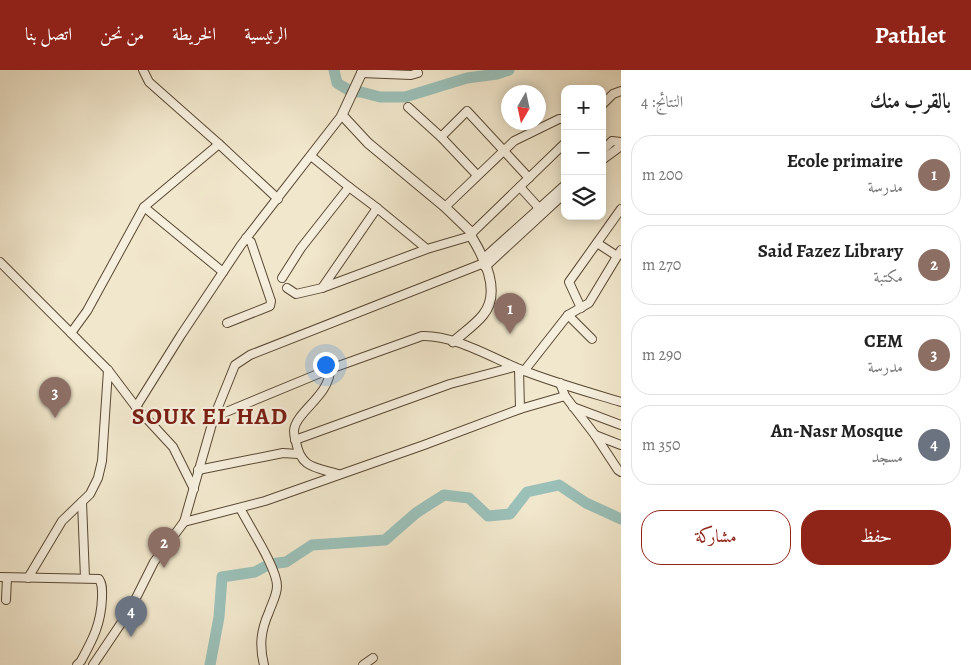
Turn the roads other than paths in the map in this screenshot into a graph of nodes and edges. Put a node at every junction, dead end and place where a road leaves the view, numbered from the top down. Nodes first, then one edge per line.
1 (144, 70) edge
2 (362, 72) edge
3 (418, 73) dead end
4 (621, 91) edge
5 (606, 101) edge
6 (408, 107) dead end
7 (342, 115) junction
8 (561, 119) edge
9 (441, 137) junction
10 (219, 144) junction
11 (621, 144) edge
12 (606, 146) edge
13 (561, 147) edge
14 (503, 151) junction
15 (311, 156) junction
16 (606, 157) edge
17 (477, 175) junction
18 (529, 178) junction
19 (349, 187) junction
20 (520, 187) junction
21 (561, 189) edge
22 (561, 197) edge
23 (278, 199) junction
24 (144, 207) junction
25 (445, 207) junction
26 (377, 208) junction
27 (539, 208) junction
28 (621, 209) edge
29 (472, 234) junction
30 (246, 238) junction
31 (597, 243) junction
32 (427, 249) junction
33 (619, 253) edge
34 (0, 262) edge
35 (484, 263) junction
36 (223, 272) junction
37 (282, 278) dead end
38 (287, 288) dead end
39 (322, 288) junction
40 (581, 308) junction
41 (568, 315) junction
42 (226, 323) dead end
43 (71, 333) junction
44 (592, 339) dead end
45 (454, 342) junction
46 (519, 369) junction
47 (108, 370) junction
48 (330, 370) junction
49 (560, 383) junction
50 (565, 396) junction
51 (621, 402) edge
52 (136, 407) junction
53 (573, 407) junction
54 (520, 410) junction
55 (214, 417) junction
56 (621, 425) edge
57 (595, 435) junction
58 (295, 440) junction
59 (621, 445) edge
60 (298, 454) junction
61 (198, 470) junction
62 (621, 472) edge
63 (338, 474) junction
64 (194, 489) junction
65 (82, 502) junction
66 (240, 508) junction
67 (184, 522) junction
68 (3, 578) edge
69 (28, 578) junction
70 (85, 578) junction
71 (6, 600) dead end
72 (373, 658) dead end
73 (77, 665) edge
74 (93, 665) edge
75 (264, 665) edge
76 (363, 665) edge

1 - 10 street
2 - 3 street
2 - 7 street
4 - 5 street
6 - 9 street
7 - 15 street
7 - 25 street
8 - 14 street
9 - 14 street
9 - 17 street
10 - 23 street
10 - 24 street
11 - 12 street
11 - 16 street
13 - 18 street
14 - 17 street
14 - 18 street
15 - 19 street
15 - 23 street
17 - 25 street
18 - 20 street
19 - 26 street
19 - 37 street
20 - 27 street
20 - 29 street
21 - 27 street
22 - 35 street
23 - 30 street
24 - 36 street
24 - 43 street
25 - 29 street
26 - 32 street
26 - 39 street
27 - 35 street
28 - 31 street
29 - 32 street
29 - 35 street
30 - 36 street
30 - 42 street
31 - 33 street
31 - 40 street
32 - 39 street
33 - 40 street
34 - 43 street
35 - 45 street
35 - 55 street
36 - 52 street
38 - 39 street
40 - 41 street
41 - 44 street
41 - 46 street
43 - 47 street
45 - 46 street
45 - 48 street
46 - 49 street
46 - 54 street
46 - 58 street
47 - 52 street
47 - 65 street
48 - 55 street
48 - 58 street
49 - 50 street
49 - 51 street
50 - 53 street
50 - 54 street
52 - 64 street
53 - 56 street
53 - 57 street
54 - 63 street
55 - 61 street
57 - 59 street
57 - 62 street
58 - 60 street
60 - 61 street
60 - 63 street
61 - 64 street
63 - 66 street
64 - 67 street
65 - 69 street
65 - 70 street
66 - 67 street
66 - 75 street
67 - 74 street
68 - 69 street
68 - 71 street
69 - 70 street
70 - 73 street
72 - 76 street

